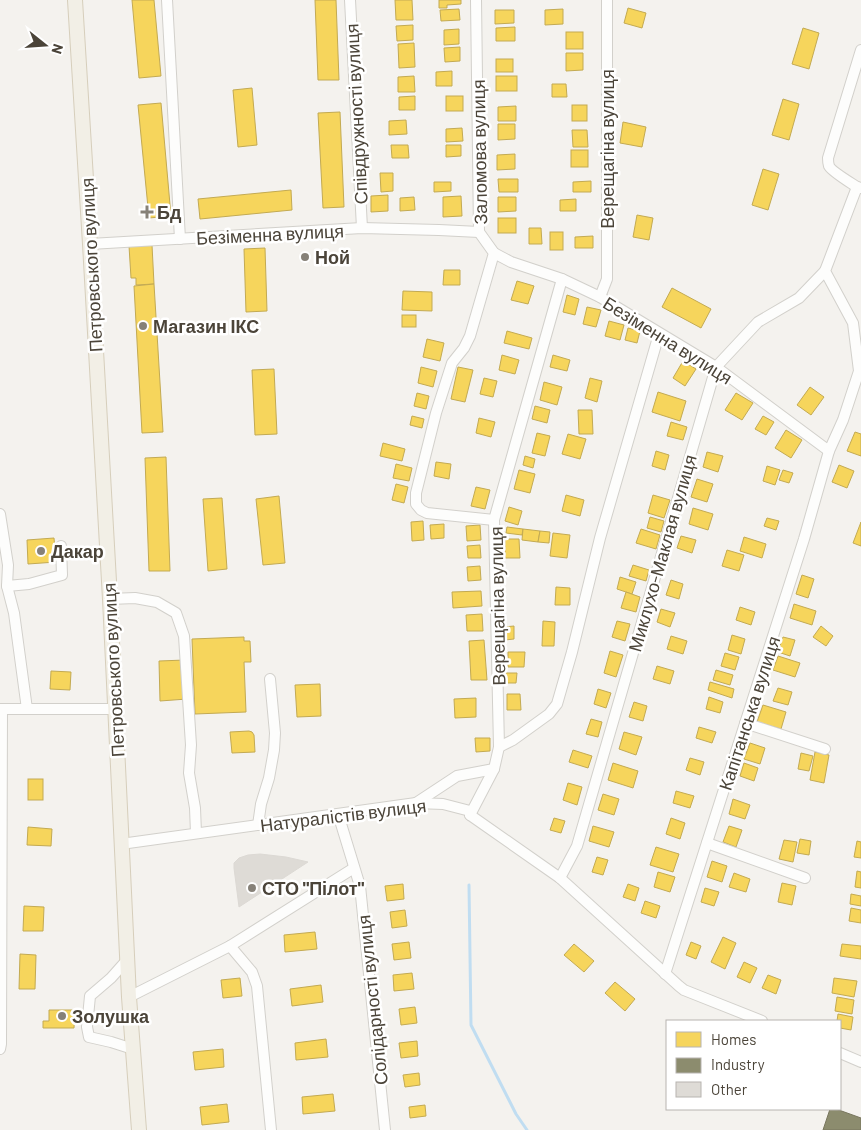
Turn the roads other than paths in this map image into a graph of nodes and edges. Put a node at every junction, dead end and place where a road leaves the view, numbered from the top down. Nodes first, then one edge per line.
1 (75, 0) edge
2 (167, 0) edge
3 (350, 0) edge
4 (476, 0) edge
5 (607, 0) edge
6 (861, 50) edge
7 (859, 187) edge
8 (362, 228) junction
9 (480, 232) junction
10 (180, 239) junction
11 (90, 244) junction
12 (494, 253) junction
13 (825, 271) junction
14 (562, 279) junction
15 (600, 297) junction
16 (659, 334) junction
17 (716, 367) junction
18 (829, 451) junction
19 (0, 514) edge
20 (494, 520) junction
21 (2, 544) edge
22 (61, 546) dead end
23 (4, 569) edge
24 (7, 586) junction
25 (110, 599) junction
26 (270, 679) dead end
27 (1, 709) edge
28 (27, 709) junction
29 (116, 709) junction
30 (745, 723) junction
31 (499, 747) junction
32 (824, 749) dead end
33 (494, 769) junction
34 (416, 803) junction
35 (338, 814) junction
36 (470, 815) junction
37 (258, 825) junction
38 (196, 833) junction
39 (707, 843) junction
40 (121, 844) junction
41 (354, 868) junction
42 (560, 878) junction
43 (804, 878) dead end
44 (230, 946) junction
45 (127, 960) junction
46 (665, 974) junction
47 (129, 997) junction
48 (759, 1020) edge
49 (0, 1049) edge
50 (133, 1049) junction
51 (841, 1053) edge
52 (861, 1062) edge
53 (139, 1130) edge
54 (271, 1130) edge
55 (385, 1130) edge

1 - 11 main road, Петровського вулиця
2 - 10 street
3 - 8 street, Співдружності вулиця
4 - 9 street, Заломова вулиця
5 - 15 street, Верещагіна вулиця
6 - 7 street
7 - 13 street
8 - 9 street, Безіменна вулиця
8 - 10 street, Безіменна вулиця
9 - 12 street, Заломова вулиця
10 - 11 street, Безіменна вулиця
11 - 25 main road, Петровського вулиця
12 - 14 street, Безіменна вулиця
12 - 20 street
13 - 17 street, Миклухо-Маклая вулиця
13 - 18 street, Капітанська вулиця
14 - 15 street, Безіменна вулиця
14 - 20 street, Верещагіна вулиця
15 - 16 street, Безіменна вулиця
16 - 17 street, Безіменна вулиця
16 - 31 street
17 - 18 street, Безіменна вулиця
17 - 42 street, Миклухо-Маклая вулиця
18 - 30 street, Капітанська вулиця
19 - 21 street
20 - 31 street, Верещагіна вулиця
21 - 23 street
22 - 24 street
23 - 24 street
24 - 28 street
25 - 29 main road, Петровського вулиця
25 - 38 street
26 - 37 street
27 - 28 street
27 - 49 street
28 - 29 street
29 - 40 main road, Петровського вулиця
30 - 32 street
30 - 39 street, Капітанська вулиця
31 - 33 street, Верещагіна вулиця
33 - 34 street
33 - 36 street, Верещагіна вулиця
34 - 35 street, Натуралістів вулиця
34 - 36 street, Натуралістів вулиця
35 - 37 street, Натуралістів вулиця
35 - 41 street, Солідарності вулиця
36 - 42 street, Натуралістів вулиця
37 - 38 street, Натуралістів вулиця
38 - 40 street, Натуралістів вулиця
39 - 43 street
39 - 46 street, Капітанська вулиця
40 - 45 main road, Петровського вулиця
41 - 44 street
41 - 55 street, Солідарності вулиця
42 - 46 street, Натуралістів вулиця
44 - 47 street
44 - 54 street
45 - 47 main road, Петровського вулиця
45 - 50 street
46 - 48 street, Натуралістів вулиця
47 - 50 main road, Петровського вулиця
50 - 53 main road, Петровського вулиця
51 - 52 street

